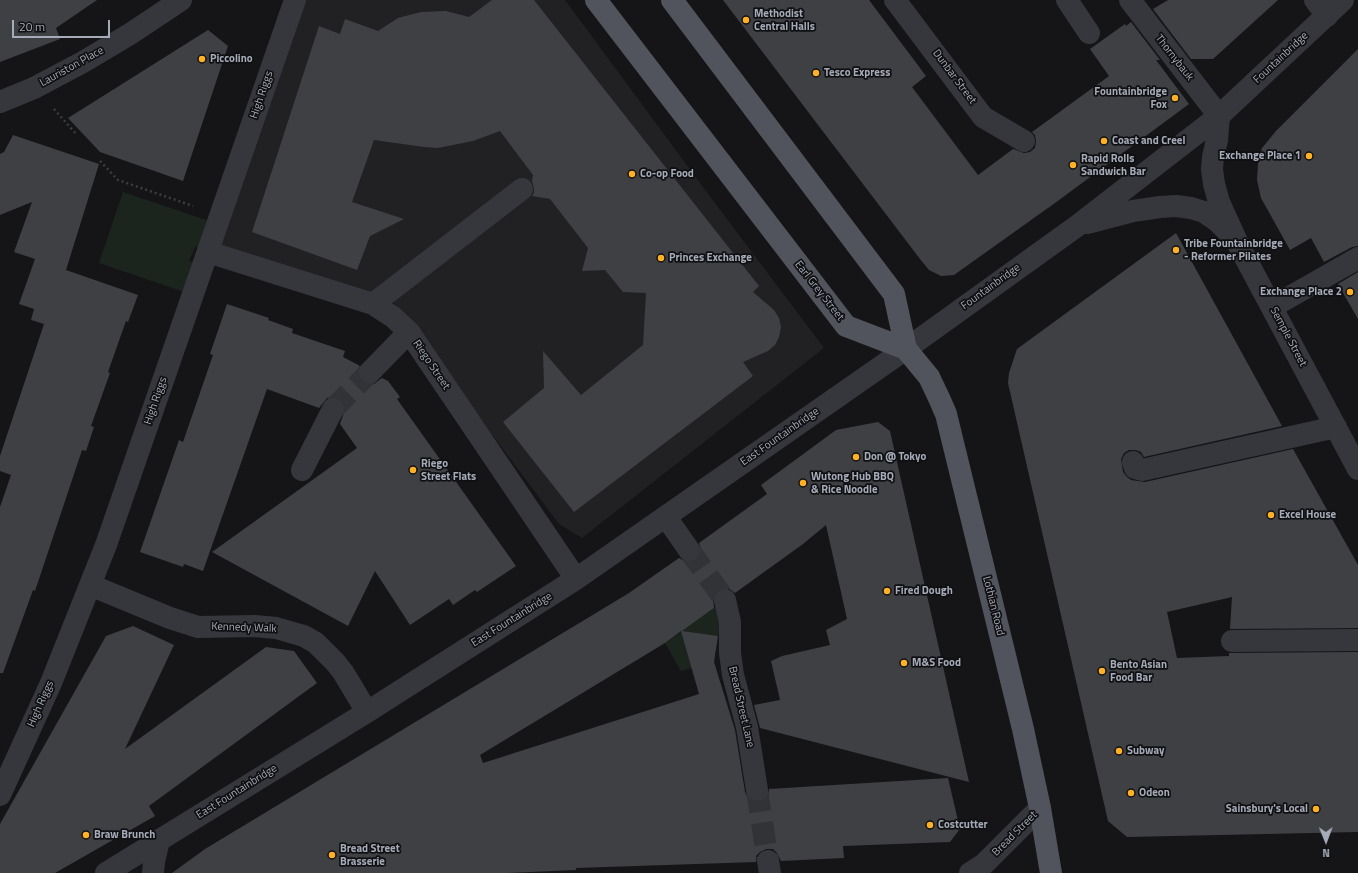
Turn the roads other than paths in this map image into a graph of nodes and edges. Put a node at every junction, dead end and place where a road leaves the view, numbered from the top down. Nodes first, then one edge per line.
1 (181, 0) edge
2 (295, 0) edge
3 (596, 0) edge
4 (672, 0) edge
5 (895, 0) edge
6 (1067, 0) edge
7 (1130, 0) edge
8 (1343, 0) edge
9 (1321, 8) edge
10 (1089, 33) dead end
11 (0, 102) edge
12 (1219, 116) junction
13 (1024, 141) dead end
14 (522, 189) dead end
15 (1076, 226) junction
16 (1239, 246) junction
17 (208, 252) junction
18 (1358, 258) edge
19 (373, 304) junction
20 (1272, 307) junction
21 (409, 332) junction
22 (906, 349) junction
23 (370, 372) tunnel mouth
24 (333, 410) tunnel mouth
25 (1336, 427) junction
26 (1133, 462) dead end
27 (1358, 469) edge
28 (302, 470) dead end
29 (666, 517) junction
30 (689, 550) tunnel mouth
31 (576, 579) junction
32 (90, 585) junction
33 (725, 600) tunnel mouth
34 (1358, 640) edge
35 (1232, 641) dead end
36 (367, 712) junction
37 (757, 790) tunnel mouth
38 (0, 795) edge
39 (1040, 808) junction
40 (159, 840) junction
41 (106, 873) edge
42 (154, 873) edge
43 (970, 873) edge
44 (1051, 873) edge

1 - 11 street, Lauriston Place
2 - 17 street, High Riggs
3 - 22 main road, Earl Grey Street
4 - 22 main road
5 - 13 street, Dunbar Street
6 - 10 street
7 - 12 street, Thornybauk
8 - 9 street, Fountainbridge
9 - 12 street, Fountainbridge
12 - 15 street, Fountainbridge
12 - 16 street, Semple Street
14 - 19 street
15 - 16 street, Fountainbridge
15 - 22 street, Fountainbridge
16 - 20 street, Semple Street
17 - 19 street, Riego Street
17 - 32 street, High Riggs
18 - 20 street
19 - 21 street, Riego Street
20 - 25 street, Semple Street
21 - 23 street
21 - 31 street, Riego Street
22 - 29 street, East Fountainbridge
22 - 39 main road, Lothian Road
24 - 28 street
25 - 26 street
25 - 27 street, Semple Street
29 - 30 street
29 - 31 street, East Fountainbridge
31 - 36 street, East Fountainbridge
32 - 36 street, Kennedy Walk
32 - 38 street, High Riggs
33 - 37 street, Bread Street Lane
34 - 35 street
36 - 40 street, East Fountainbridge
39 - 43 street, Bread Street
39 - 44 main road, Lothian Road
40 - 41 street, East Fountainbridge
40 - 42 street

